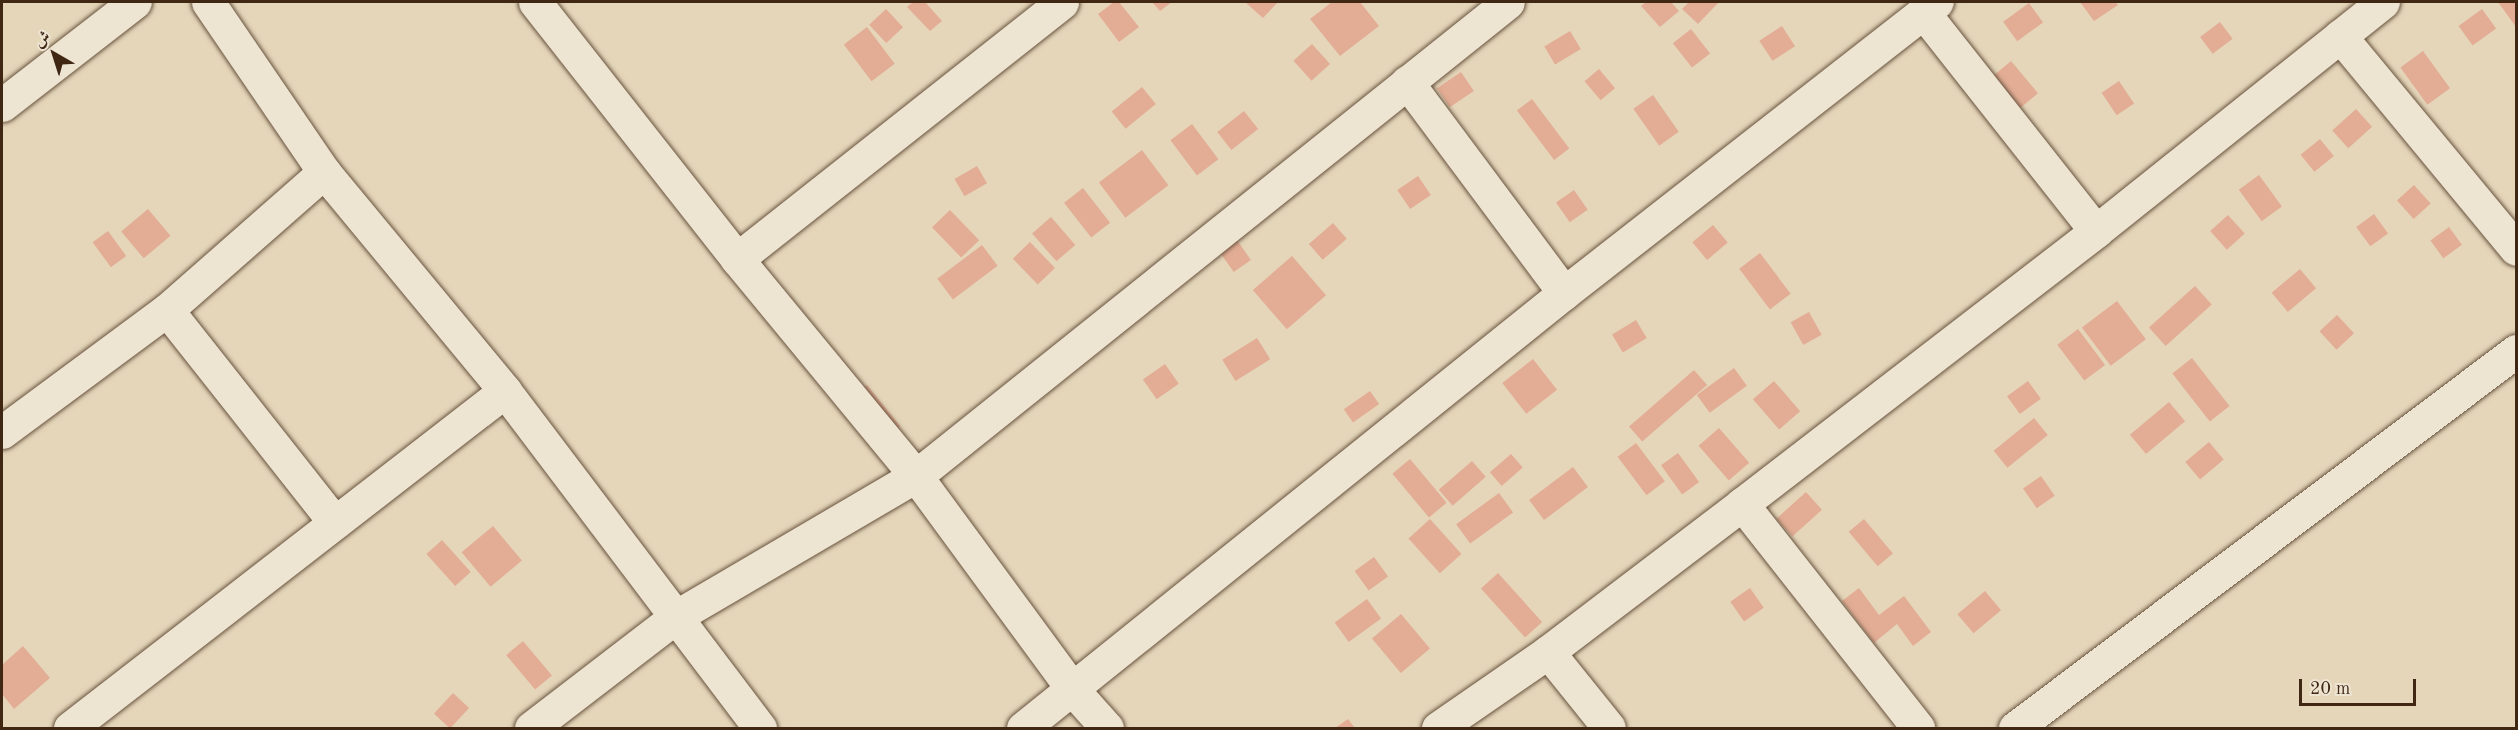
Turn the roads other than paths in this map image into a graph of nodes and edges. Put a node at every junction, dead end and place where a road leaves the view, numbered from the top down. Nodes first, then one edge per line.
1 (135, 2) edge
2 (208, 2) edge
3 (1062, 2) edge
4 (1508, 2) edge
5 (2383, 2) edge
6 (546, 6) edge
7 (1930, 7) edge
8 (2340, 36) junction
9 (1407, 82) junction
10 (2, 105) edge
11 (324, 172) junction
12 (2096, 231) junction
13 (2517, 249) edge
14 (737, 259) junction
15 (1564, 293) junction
16 (167, 310) junction
17 (2517, 351) edge
18 (505, 392) junction
19 (2, 432) edge
20 (916, 476) junction
21 (1742, 504) junction
22 (335, 523) junction
23 (677, 616) junction
24 (1548, 652) junction
25 (1073, 690) junction
26 (70, 729) edge
27 (531, 729) edge
28 (760, 729) edge
29 (1023, 729) edge
30 (1107, 729) edge
31 (1438, 729) edge
32 (1608, 729) edge
33 (1918, 729) edge
34 (2015, 729) edge

1 - 10 street
2 - 11 street
3 - 14 street
4 - 9 street
5 - 8 street
6 - 14 street
7 - 12 street
7 - 15 street
8 - 12 street
8 - 13 street
9 - 15 street
9 - 20 street
11 - 16 street
11 - 18 street
12 - 21 street
14 - 20 street
15 - 25 street
16 - 19 street
16 - 22 street
17 - 34 street
18 - 22 street
18 - 23 street
20 - 23 street
20 - 25 street
21 - 24 street
21 - 33 street
22 - 26 street
23 - 27 street
23 - 28 street
24 - 31 street
24 - 32 street
25 - 29 street
25 - 30 street

